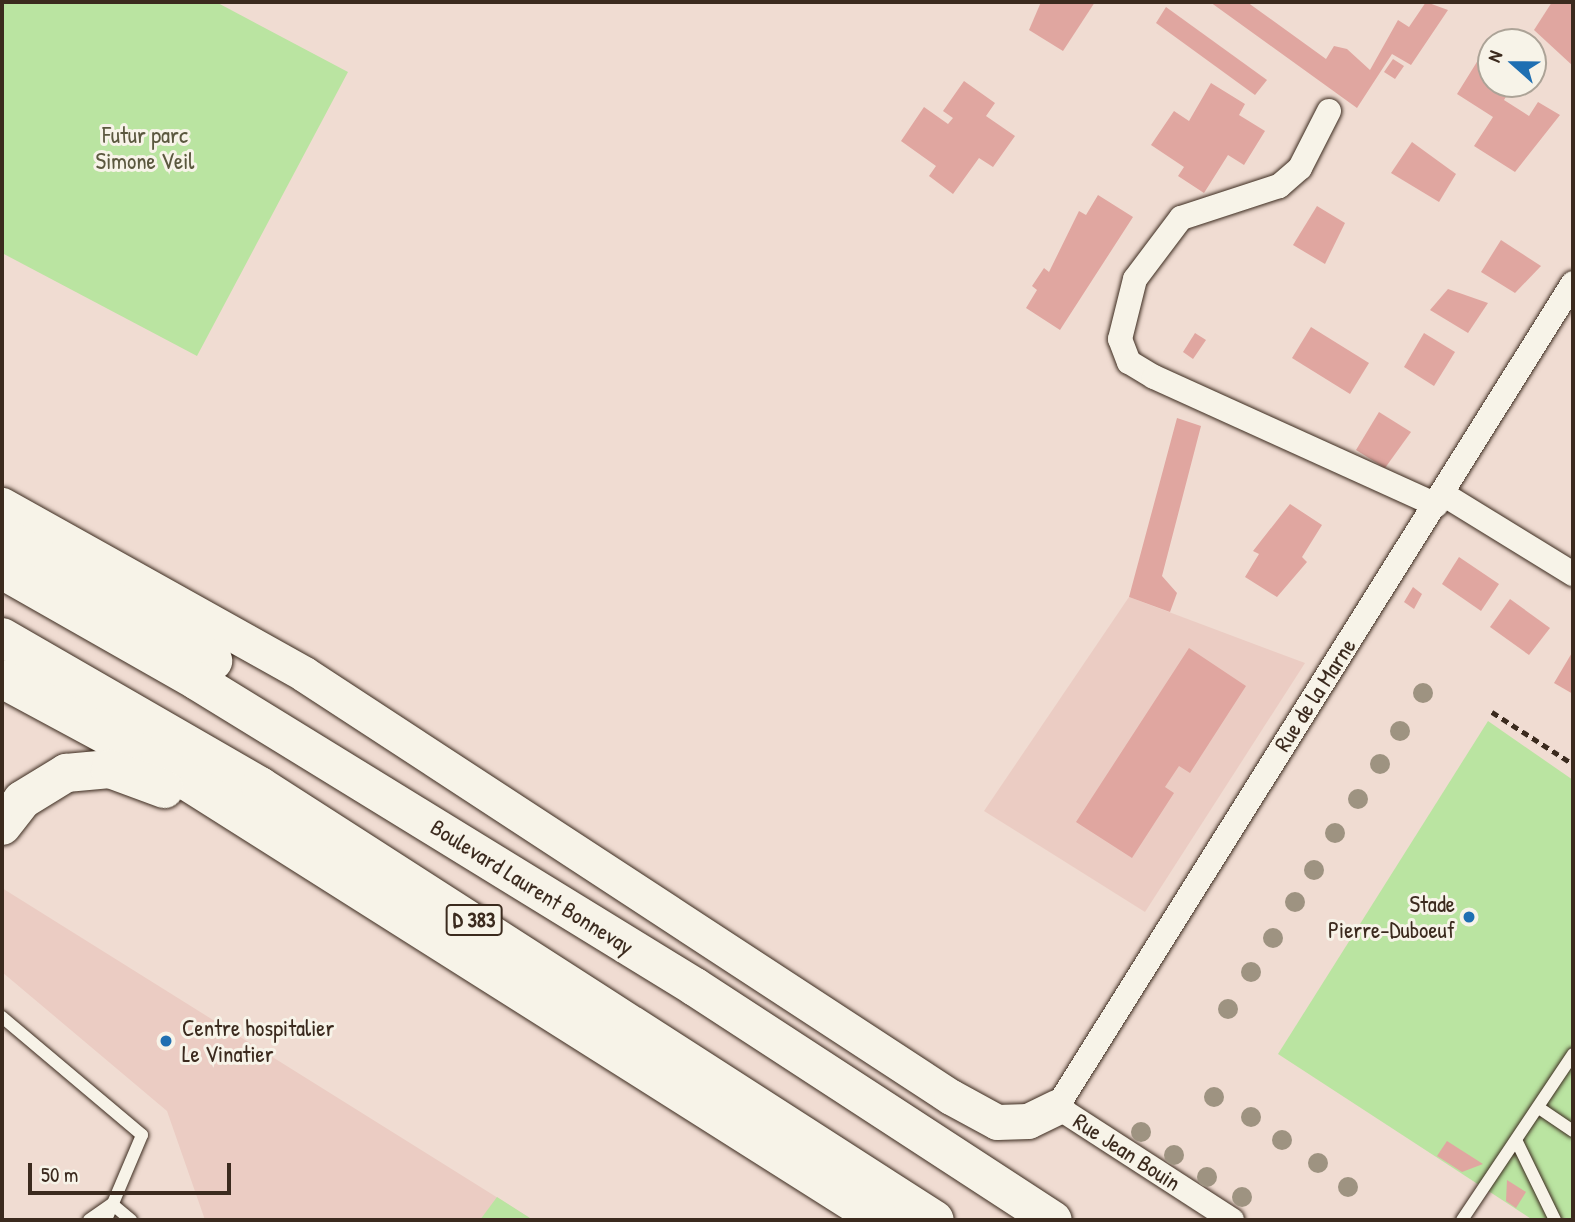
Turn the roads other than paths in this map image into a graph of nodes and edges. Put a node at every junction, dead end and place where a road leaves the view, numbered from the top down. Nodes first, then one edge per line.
1 (1329, 111) dead end
2 (1571, 293) edge
3 (1439, 500) junction
4 (2, 505) edge
5 (2, 535) edge
6 (2, 570) edge
7 (1573, 574) edge
8 (2, 637) edge
9 (2, 679) edge
10 (2, 826) edge
11 (270, 837) junction
12 (695, 987) junction
13 (2, 1017) edge
14 (1573, 1054) edge
15 (1058, 1107) junction
16 (1539, 1108) junction
17 (1573, 1131) edge
18 (1517, 1142) junction
19 (112, 1204) junction
20 (89, 1220) edge
21 (106, 1220) edge
22 (131, 1220) edge
23 (881, 1220) edge
24 (935, 1220) edge
25 (1052, 1220) edge
26 (1232, 1220) edge
27 (1462, 1220) edge
28 (1555, 1220) edge

1 - 3 street
2 - 3 street, Rue de la Marne
3 - 7 street
3 - 15 street, Rue de la Marne
4 - 15 main road
5 - 12 highway
6 - 12 highway, Boulevard Laurent Bonnevay / D 383
8 - 24 highway, D 383
9 - 11 highway
10 - 11 highway
11 - 23 highway
12 - 25 highway, Boulevard Laurent Bonnevay / D 383
13 - 19 lane
14 - 16 lane
15 - 26 street, Rue Jean Bouin
16 - 17 lane
16 - 18 lane
18 - 27 lane
18 - 28 lane
19 - 20 lane
19 - 21 lane
19 - 22 lane

